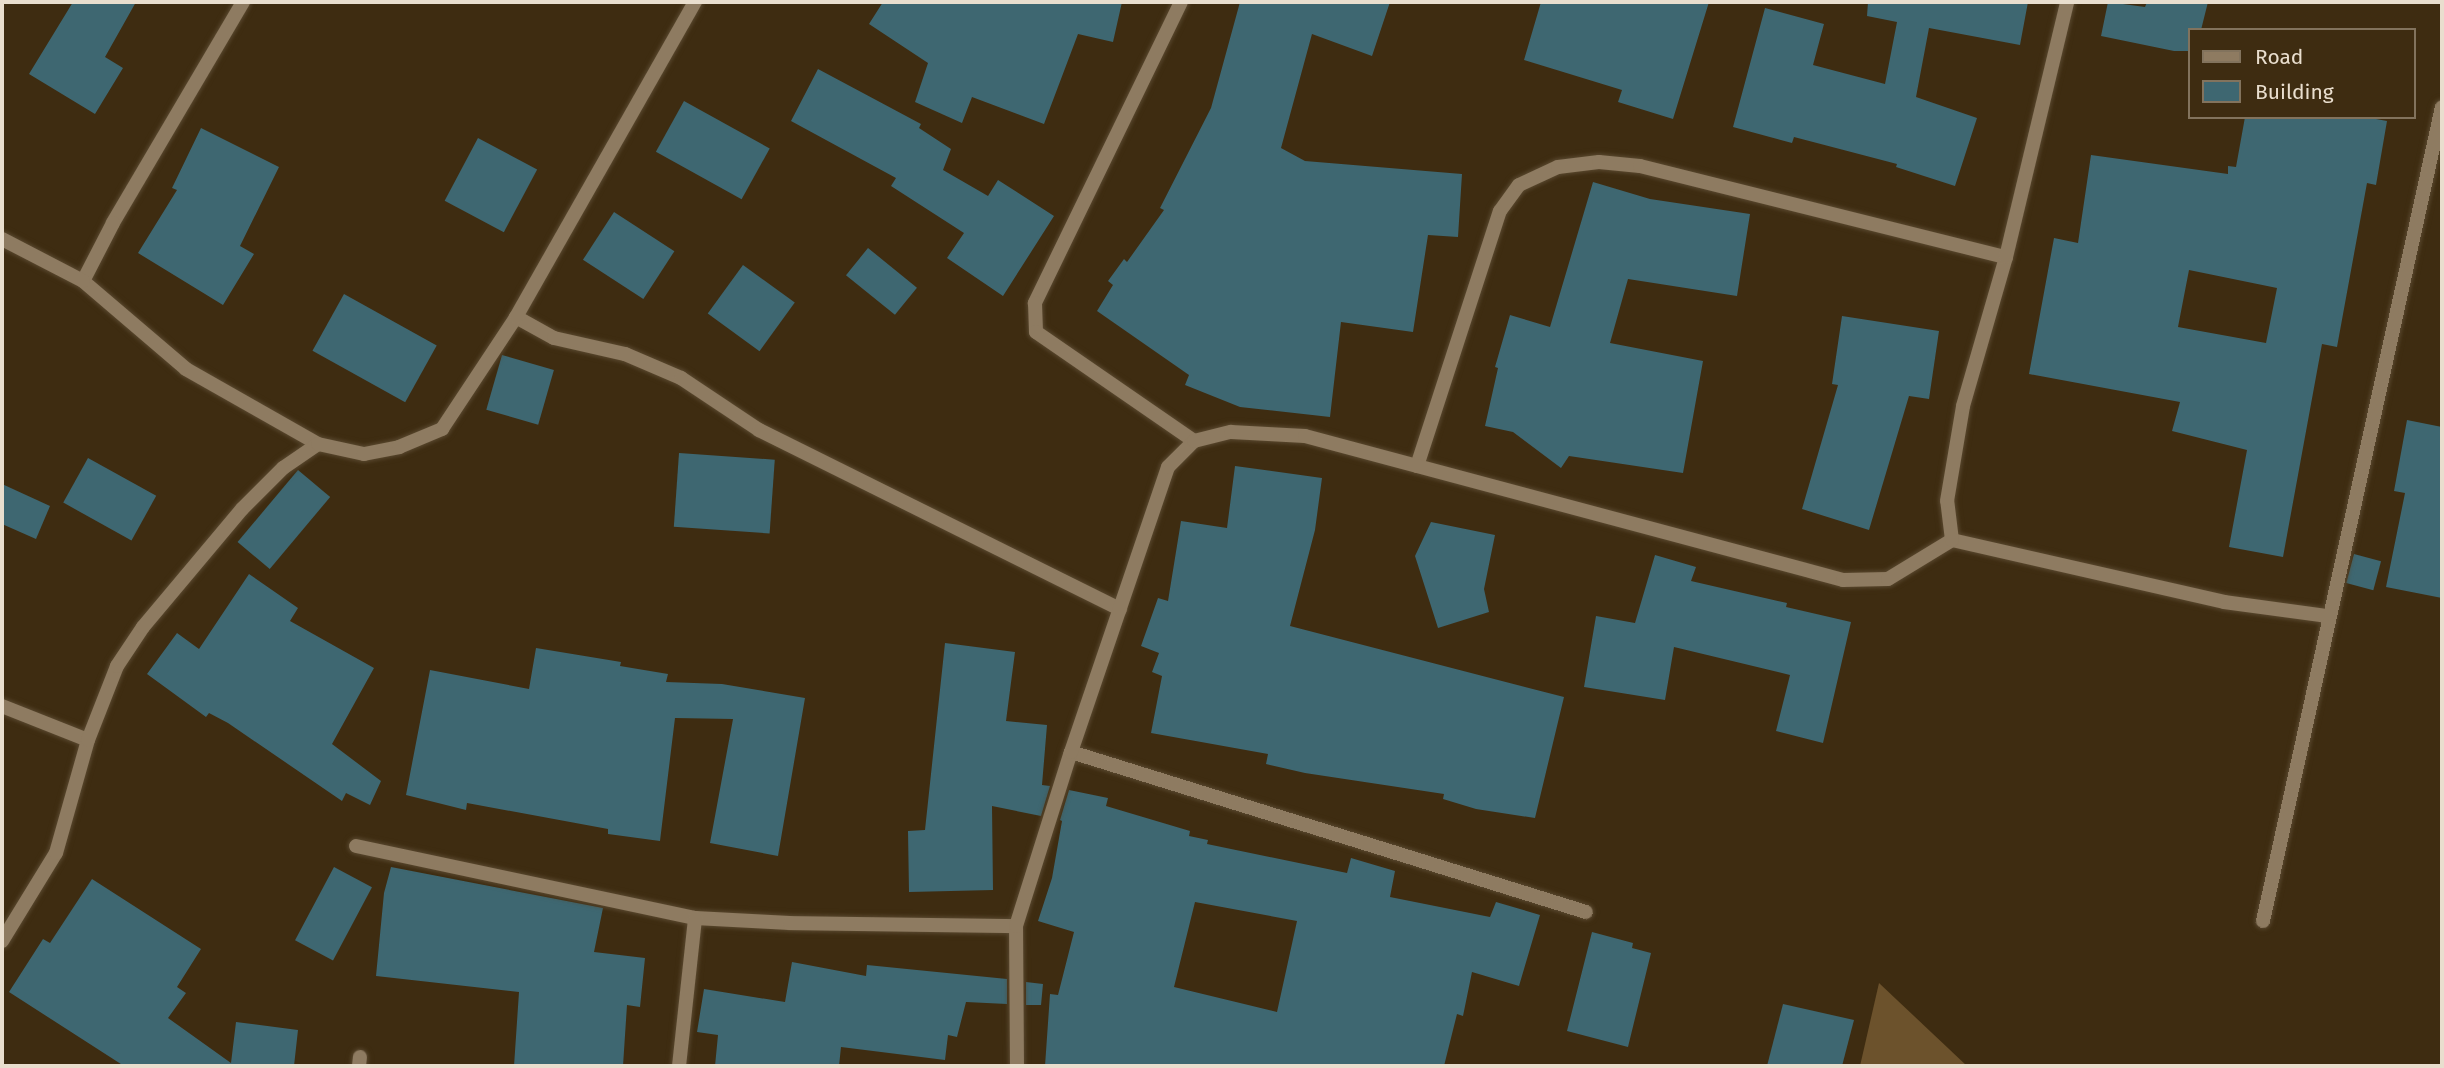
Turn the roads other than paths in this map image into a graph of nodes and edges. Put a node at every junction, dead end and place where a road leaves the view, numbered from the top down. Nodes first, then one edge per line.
1 (243, 2) edge
2 (695, 2) edge
3 (1181, 2) edge
4 (2067, 2) edge
5 (2442, 107) edge
6 (2, 239) edge
7 (2006, 257) junction
8 (83, 281) junction
9 (516, 317) junction
10 (1194, 441) junction
11 (317, 444) junction
12 (1417, 466) junction
13 (1952, 540) junction
14 (1120, 609) junction
15 (2328, 616) junction
16 (2, 706) edge
17 (88, 740) junction
18 (1071, 752) junction
19 (356, 846) dead end
20 (1586, 912) dead end
21 (695, 918) junction
22 (2263, 921) dead end
23 (1016, 926) junction
24 (2, 940) edge
25 (679, 1066) edge
26 (1017, 1066) edge

1 - 8 street
2 - 9 street
3 - 10 street
4 - 7 street
5 - 15 street
6 - 8 street
7 - 12 street
7 - 13 street
8 - 11 street
9 - 11 street
9 - 14 street
10 - 12 street
10 - 14 street
11 - 17 street
12 - 13 street
13 - 15 street
14 - 18 street
15 - 22 street
16 - 17 street
17 - 24 street
18 - 20 street
18 - 23 street
19 - 21 street
21 - 23 street
21 - 25 street
23 - 26 street

